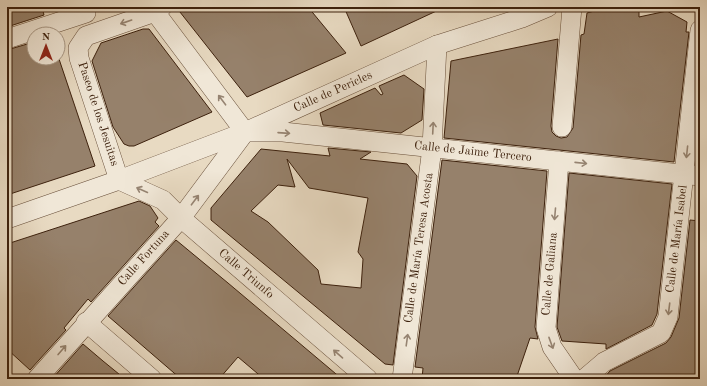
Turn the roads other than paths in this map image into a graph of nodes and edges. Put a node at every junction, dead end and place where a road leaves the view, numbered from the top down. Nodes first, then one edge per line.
1 (548, 7) edge
2 (572, 7) edge
3 (158, 10) edge
4 (86, 13) dead end
5 (700, 30) edge
6 (7, 39) edge
7 (437, 45) junction
8 (562, 127) dead end
9 (245, 132) junction
10 (432, 148) junction
11 (559, 161) junction
12 (692, 176) edge
13 (119, 180) junction
14 (181, 218) junction
15 (7, 219) edge
16 (86, 322) junction
17 (37, 379) edge
18 (152, 379) edge
19 (368, 379) edge
20 (402, 379) edge
21 (574, 379) edge
22 (584, 379) edge

1 - 7 street, Calle de Pericles
2 - 8 street
9 -> 3 street
3 -> 13 street, Paseo de los Jesuitas
4 - 6 street
5 -> 12 street, Calle de María Isabel
7 - 9 street, Calle de Pericles
10 -> 7 street, Calle de María Teresa Acosta
9 -> 10 street, Calle de Jaime Tercero
9 - 13 street, Calle de Pericles
14 -> 9 street, Calle Fortuna
10 - 11 street, Calle de Jaime Tercero
20 -> 10 street, Calle de María Teresa Acosta
11 -> 12 street, Calle de Jaime Tercero
11 -> 21 street, Calle de Galiana
12 -> 22 street, Calle de María Isabel
14 -> 13 street, Calle Triunfo
13 - 15 street, Paseo de los Jesuitas
14 - 16 street, Calle Fortuna
19 -> 14 street, Calle Triunfo
17 -> 16 street, Calle Fortuna
16 - 18 street

